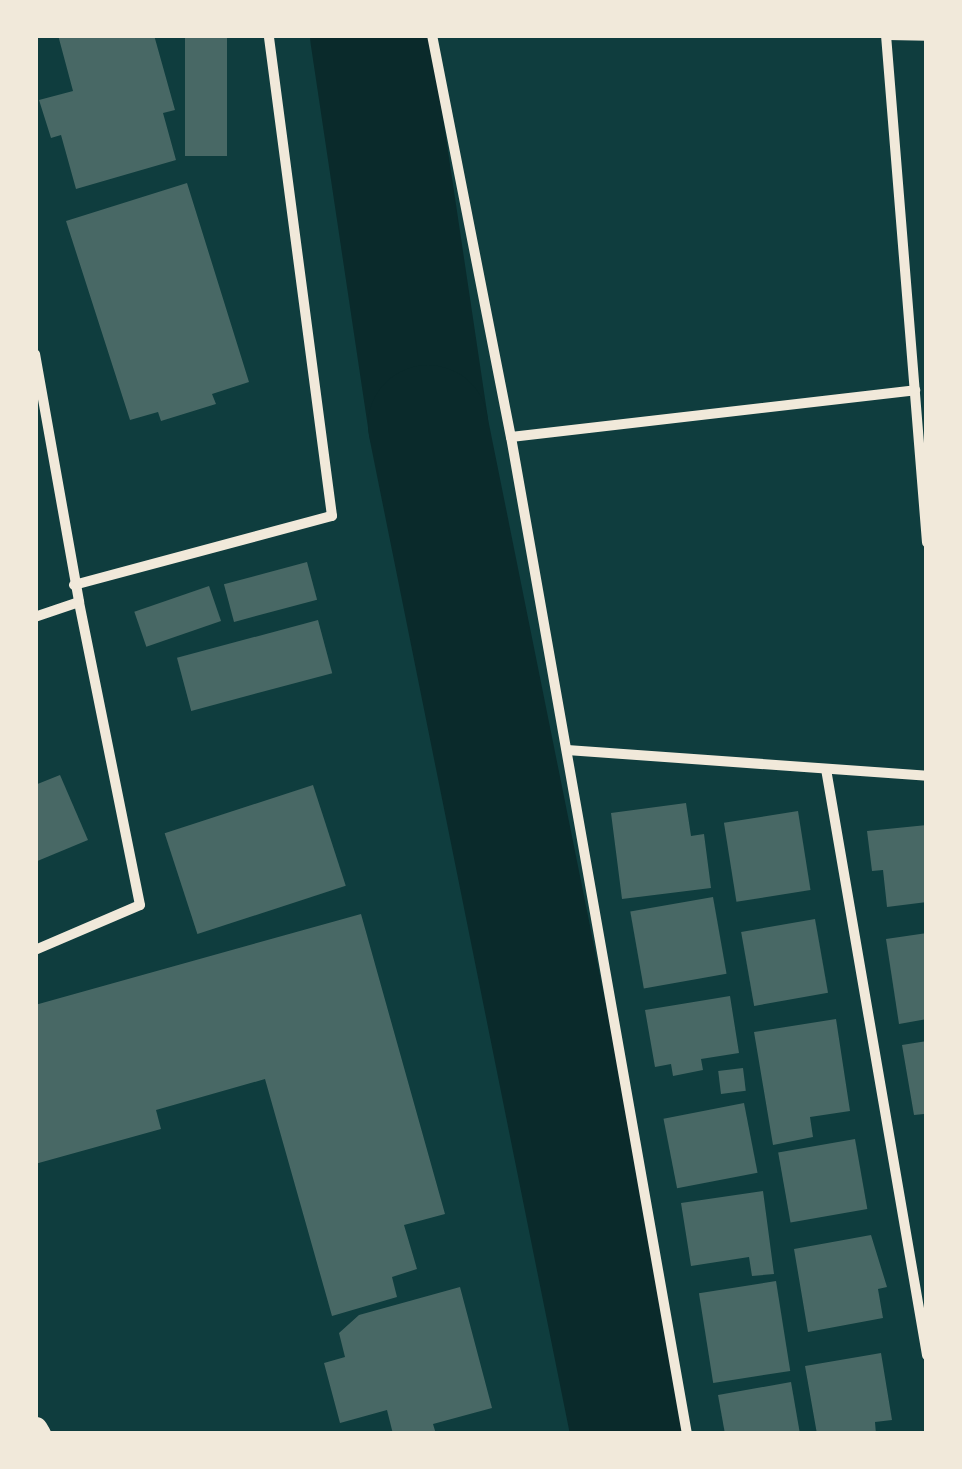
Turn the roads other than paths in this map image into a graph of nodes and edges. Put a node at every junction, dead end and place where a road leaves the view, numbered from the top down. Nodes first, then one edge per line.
1 (269, 35) edge
2 (432, 35) edge
3 (887, 35) edge
4 (927, 36) edge
5 (35, 354) edge
6 (915, 390) junction
7 (510, 437) junction
8 (927, 542) edge
9 (74, 585) junction
10 (80, 602) junction
11 (35, 617) edge
12 (566, 750) junction
13 (826, 769) junction
14 (927, 776) edge
15 (35, 950) edge
16 (927, 1355) edge
17 (687, 1434) edge

1 - 9 street
2 - 7 street
3 - 4 street
3 - 6 street
5 - 9 street
6 - 7 street
6 - 8 street
7 - 12 street
9 - 10 street
10 - 11 street
10 - 15 street
12 - 13 street
12 - 17 street
13 - 14 street
13 - 16 street

